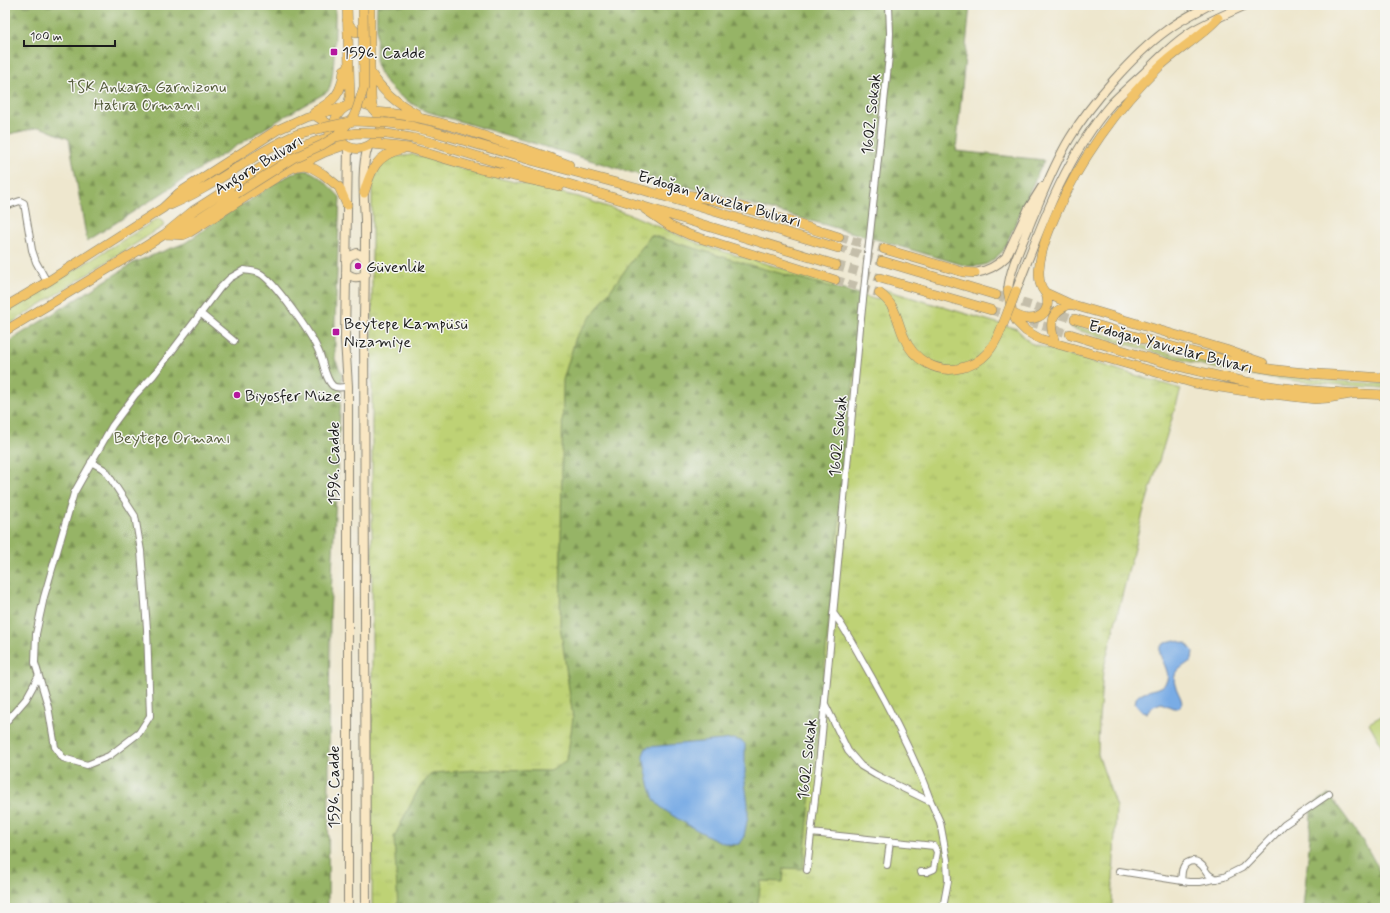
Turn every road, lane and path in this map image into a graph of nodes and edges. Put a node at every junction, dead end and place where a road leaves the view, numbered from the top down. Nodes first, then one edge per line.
1 (347, 5) edge
2 (363, 5) edge
3 (370, 5) edge
4 (889, 5) edge
5 (1209, 5) edge
6 (1246, 5) edge
7 (1218, 18) junction
8 (347, 19) junction
9 (370, 19) junction
10 (347, 41) junction
11 (369, 70) junction
12 (347, 106) junction
13 (375, 110) junction
14 (310, 116) junction
15 (431, 120) junction
16 (389, 123) joint
17 (386, 134) joint
18 (370, 145) junction
19 (347, 146) junction
20 (409, 148) junction
21 (325, 152) junction
22 (296, 166) junction
23 (1053, 172) junction
24 (594, 177) junction
25 (643, 190) junction
26 (595, 192) junction
27 (364, 193) junction
28 (347, 205) junction
29 (639, 205) junction
30 (5, 206) edge
31 (163, 208) junction
32 (165, 234) junction
33 (839, 236) tunnel mouth
34 (838, 248) tunnel mouth
35 (884, 249) tunnel mouth
36 (366, 261) junction
37 (882, 261) tunnel mouth
38 (346, 262) junction
39 (836, 265) tunnel mouth
40 (346, 273) junction
41 (974, 273) joint
42 (366, 274) junction
43 (880, 278) tunnel mouth
44 (835, 280) tunnel mouth
45 (47, 282) junction
46 (1012, 291) junction
47 (879, 293) tunnel mouth
48 (1046, 293) junction
49 (996, 295) tunnel mouth
50 (1070, 304) junction
51 (5, 307) edge
52 (991, 310) tunnel mouth
53 (200, 313) junction
54 (1012, 313) junction
55 (1075, 319) tunnel mouth
56 (5, 331) edge
57 (1070, 334) tunnel mouth
58 (234, 341) dead end
59 (1055, 343) junction
60 (1385, 370) edge
61 (1282, 371) junction
62 (1359, 376) junction
63 (1385, 378) edge
64 (348, 386) junction
65 (1357, 394) junction
66 (1385, 395) edge
67 (91, 462) junction
68 (834, 614) junction
69 (38, 677) junction
70 (825, 704) junction
71 (5, 724) edge
72 (1329, 794) dead end
73 (931, 802) junction
74 (811, 833) junction
75 (890, 841) junction
76 (887, 865) dead end
77 (1202, 866) junction
78 (807, 870) dead end
79 (1119, 871) dead end
80 (921, 872) dead end
81 (1217, 879) junction
82 (1181, 881) junction
83 (1196, 882) junction
84 (348, 908) edge
85 (366, 908) edge
86 (943, 908) edge

1 - 8 main road
2 - 32 main road, Angora Bulvarı, bridge
3 - 9 main road, 1596. Cadde
4 - 68 street, 1602. Sokak
5 - 23 main road
6 - 7 main road
7 - 46 main road
7 - 48 main road
8 - 9 main road
8 - 10 main road
9 - 11 main road, 1596. Cadde
10 - 12 main road
10 - 14 main road
11 - 13 main road, 1596. Cadde
11 - 15 main road
12 - 13 main road
12 - 14 main road, Angora Bulvarı
12 - 19 main road
13 - 15 main road, Erdoğan Yavuzlar Bulvarı
13 - 18 main road, 1596. Cadde
14 - 21 main road
14 - 31 main road, Angora Bulvarı
15 - 24 main road, Erdoğan Yavuzlar Bulvarı
16 - 24 main road, Erdoğan Yavuzlar Bulvarı
16 - 31 main road, Angora Bulvarı, bridge
17 - 26 main road, Erdoğan Yavuzlar Bulvarı
17 - 32 main road, Angora Bulvarı, bridge
18 - 19 main road
18 - 20 main road, Erdoğan Yavuzlar Bulvarı
18 - 27 main road, 1596. Cadde
19 - 21 main road, Angora Bulvarı
19 - 28 main road, 1596. Cadde
20 - 26 main road, Erdoğan Yavuzlar Bulvarı
20 - 27 main road
21 - 22 main road, Angora Bulvarı
22 - 28 main road
22 - 32 main road, Angora Bulvarı
23 - 41 main road
23 - 46 main road
24 - 25 main road, Erdoğan Yavuzlar Bulvarı
25 - 33 main road
25 - 34 main road, Erdoğan Yavuzlar Bulvarı
26 - 29 main road, Erdoğan Yavuzlar Bulvarı
27 - 36 main road, 1596. Cadde
28 - 38 main road, 1596. Cadde
29 - 39 main road, Erdoğan Yavuzlar Bulvarı
29 - 44 main road
30 - 45 street
31 - 45 main road, Angora Bulvarı
32 - 56 main road, Angora Bulvarı
35 - 41 main road
36 - 38 main road
36 - 42 main road, 1596. Cadde
37 - 49 main road
38 - 40 main road, 1596. Cadde
40 - 42 main road
40 - 64 main road, 1596. Cadde
42 - 85 main road, 1596. Cadde
43 - 52 main road
45 - 51 main road, Angora Bulvarı
46 - 47 main road, bridge
46 - 54 main road
48 - 50 main road
48 - 54 main road
50 - 59 main road
50 - 61 main road
53 - 58 street
53 - 64 street
53 - 67 street
54 - 59 main road
55 - 61 main road, Erdoğan Yavuzlar Bulvarı
57 - 65 main road, Erdoğan Yavuzlar Bulvarı
59 - 65 main road
60 - 62 main road
61 - 62 main road, Erdoğan Yavuzlar Bulvarı
62 - 63 main road, Erdoğan Yavuzlar Bulvarı
64 - 84 main road, 1596. Cadde
65 - 66 main road, Erdoğan Yavuzlar Bulvarı
67 - 69 street
67 - 69 street
68 - 70 street, 1602. Sokak
68 - 73 street
69 - 71 street
70 - 73 street
70 - 74 street, 1602. Sokak
72 - 81 street
73 - 86 street
74 - 75 street
74 - 78 street, 1602. Sokak
75 - 76 street
75 - 80 street
77 - 81 street
77 - 82 street
77 - 83 street
79 - 82 street
81 - 83 street
82 - 83 street

